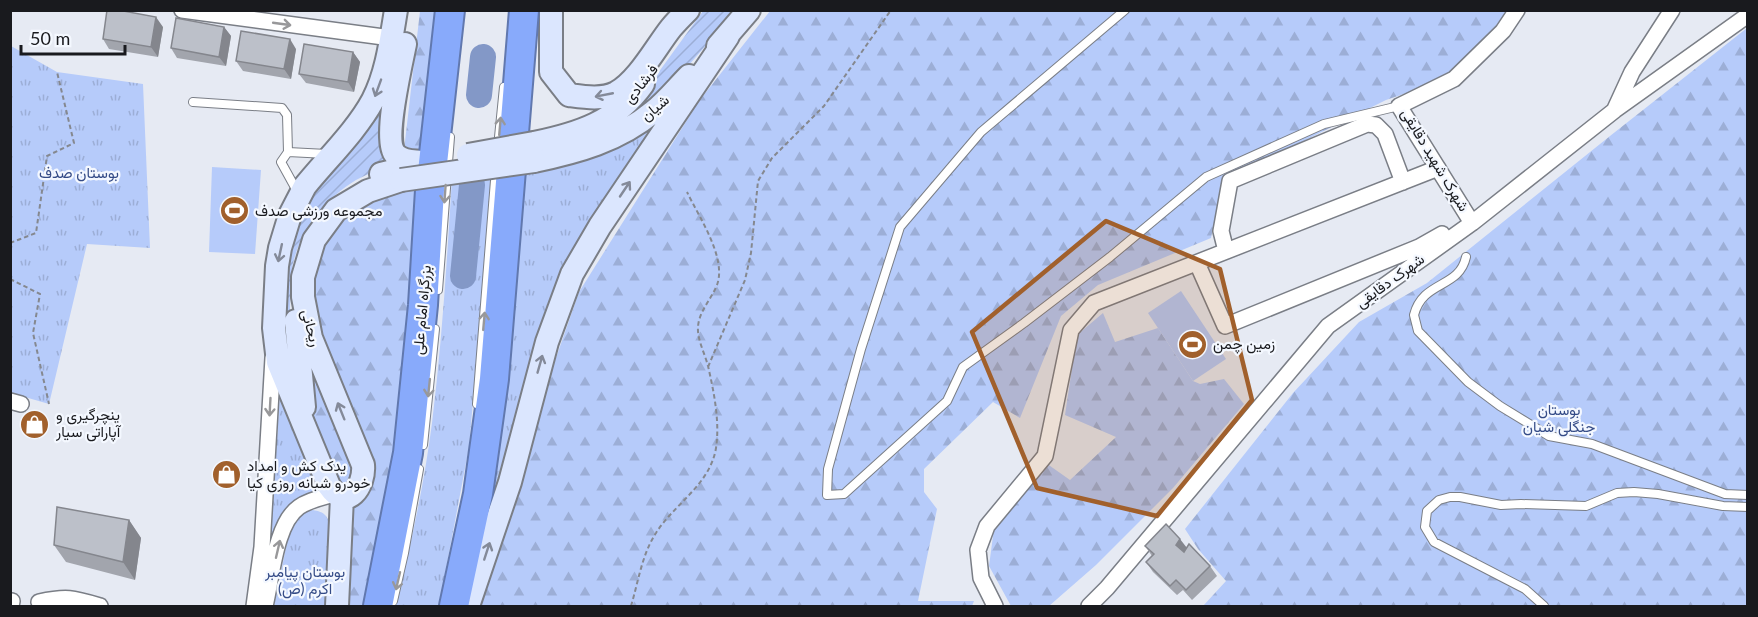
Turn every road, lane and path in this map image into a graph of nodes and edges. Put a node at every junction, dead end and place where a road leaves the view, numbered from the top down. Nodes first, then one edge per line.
1 (182, 10) edge
2 (396, 10) edge
3 (410, 10) edge
4 (450, 10) edge
5 (524, 10) edge
6 (551, 10) edge
7 (690, 10) edge
8 (749, 10) edge
9 (891, 10) edge
10 (1125, 10) edge
11 (1517, 10) edge
12 (1672, 10) edge
13 (1748, 15) edge
14 (728, 36) junction
15 (391, 38) junction
16 (57, 72) dead end
17 (504, 78) dead end
18 (193, 102) dead end
19 (1399, 106) junction
20 (1615, 110) junction
21 (451, 130) dead end
22 (288, 152) junction
23 (534, 152) junction
24 (332, 154) junction
25 (426, 163) junction
26 (1438, 168) junction
27 (1403, 182) junction
28 (687, 192) dead end
29 (298, 196) junction
30 (1472, 223) junction
31 (1442, 234) dead end
32 (10, 243) edge
33 (1226, 251) junction
34 (1466, 257) dead end
35 (1197, 263) junction
36 (10, 279) edge
37 (437, 297) dead end
38 (436, 317) dead end
39 (274, 328) junction
40 (708, 368) junction
41 (49, 404) dead end
42 (476, 415) dead end
43 (309, 433) junction
44 (422, 452) dead end
45 (420, 462) dead end
46 (1748, 495) edge
47 (338, 496) junction
48 (1748, 507) edge
49 (39, 602) dead end
50 (100, 606) edge
51 (254, 606) edge
52 (265, 606) edge
53 (337, 606) edge
54 (378, 606) edge
55 (392, 606) edge
56 (454, 606) edge
57 (468, 606) edge
58 (631, 606) edge
59 (995, 606) edge
60 (1089, 606) edge
61 (1544, 606) edge

1 -> 15 street
2 - 15 main road
3 - 25 main road
4 - 54 highway, بزرگراه امام علی
5 - 56 highway
7 -> 6 main road
7 - 23 main road, فرشادی
8 - 14 main road, شیان
9 - 40 path
10 - 19 lane
11 - 19 street, شهرک شهید دقایقی
12 - 20 street
13 - 20 street, شهرک دقایقی
14 - 23 main road, شیان
57 -> 14 main road
15 -> 24 main road
16 - 32 path
42 -> 17 lane
18 - 22 lane
19 - 26 street, شهرک شهید دقایقی
20 - 30 street, شهرک دقایقی
21 -> 37 lane
22 - 24 lane
22 - 29 lane
23 - 25 main road, bridge
47 -> 23 main road, ریحانی, bridge
24 - 29 main road
25 - 43 main road
26 - 27 street
26 - 30 street, شهرک شهید دقایقی
27 - 33 street
27 - 33 street
28 - 40 path
29 -> 39 main road
30 - 60 street, شهرک دقایقی
31 - 35 street
33 - 35 street
34 - 46 lane
35 - 59 street
36 - 41 path
38 -> 44 lane
39 - 43 main road
39 -> 51 street
40 - 58 path
43 - 47 main road
45 -> 55 lane
52 -> 47 street, ریحانی
47 - 53 main road
48 - 61 lane
49 - 50 street

